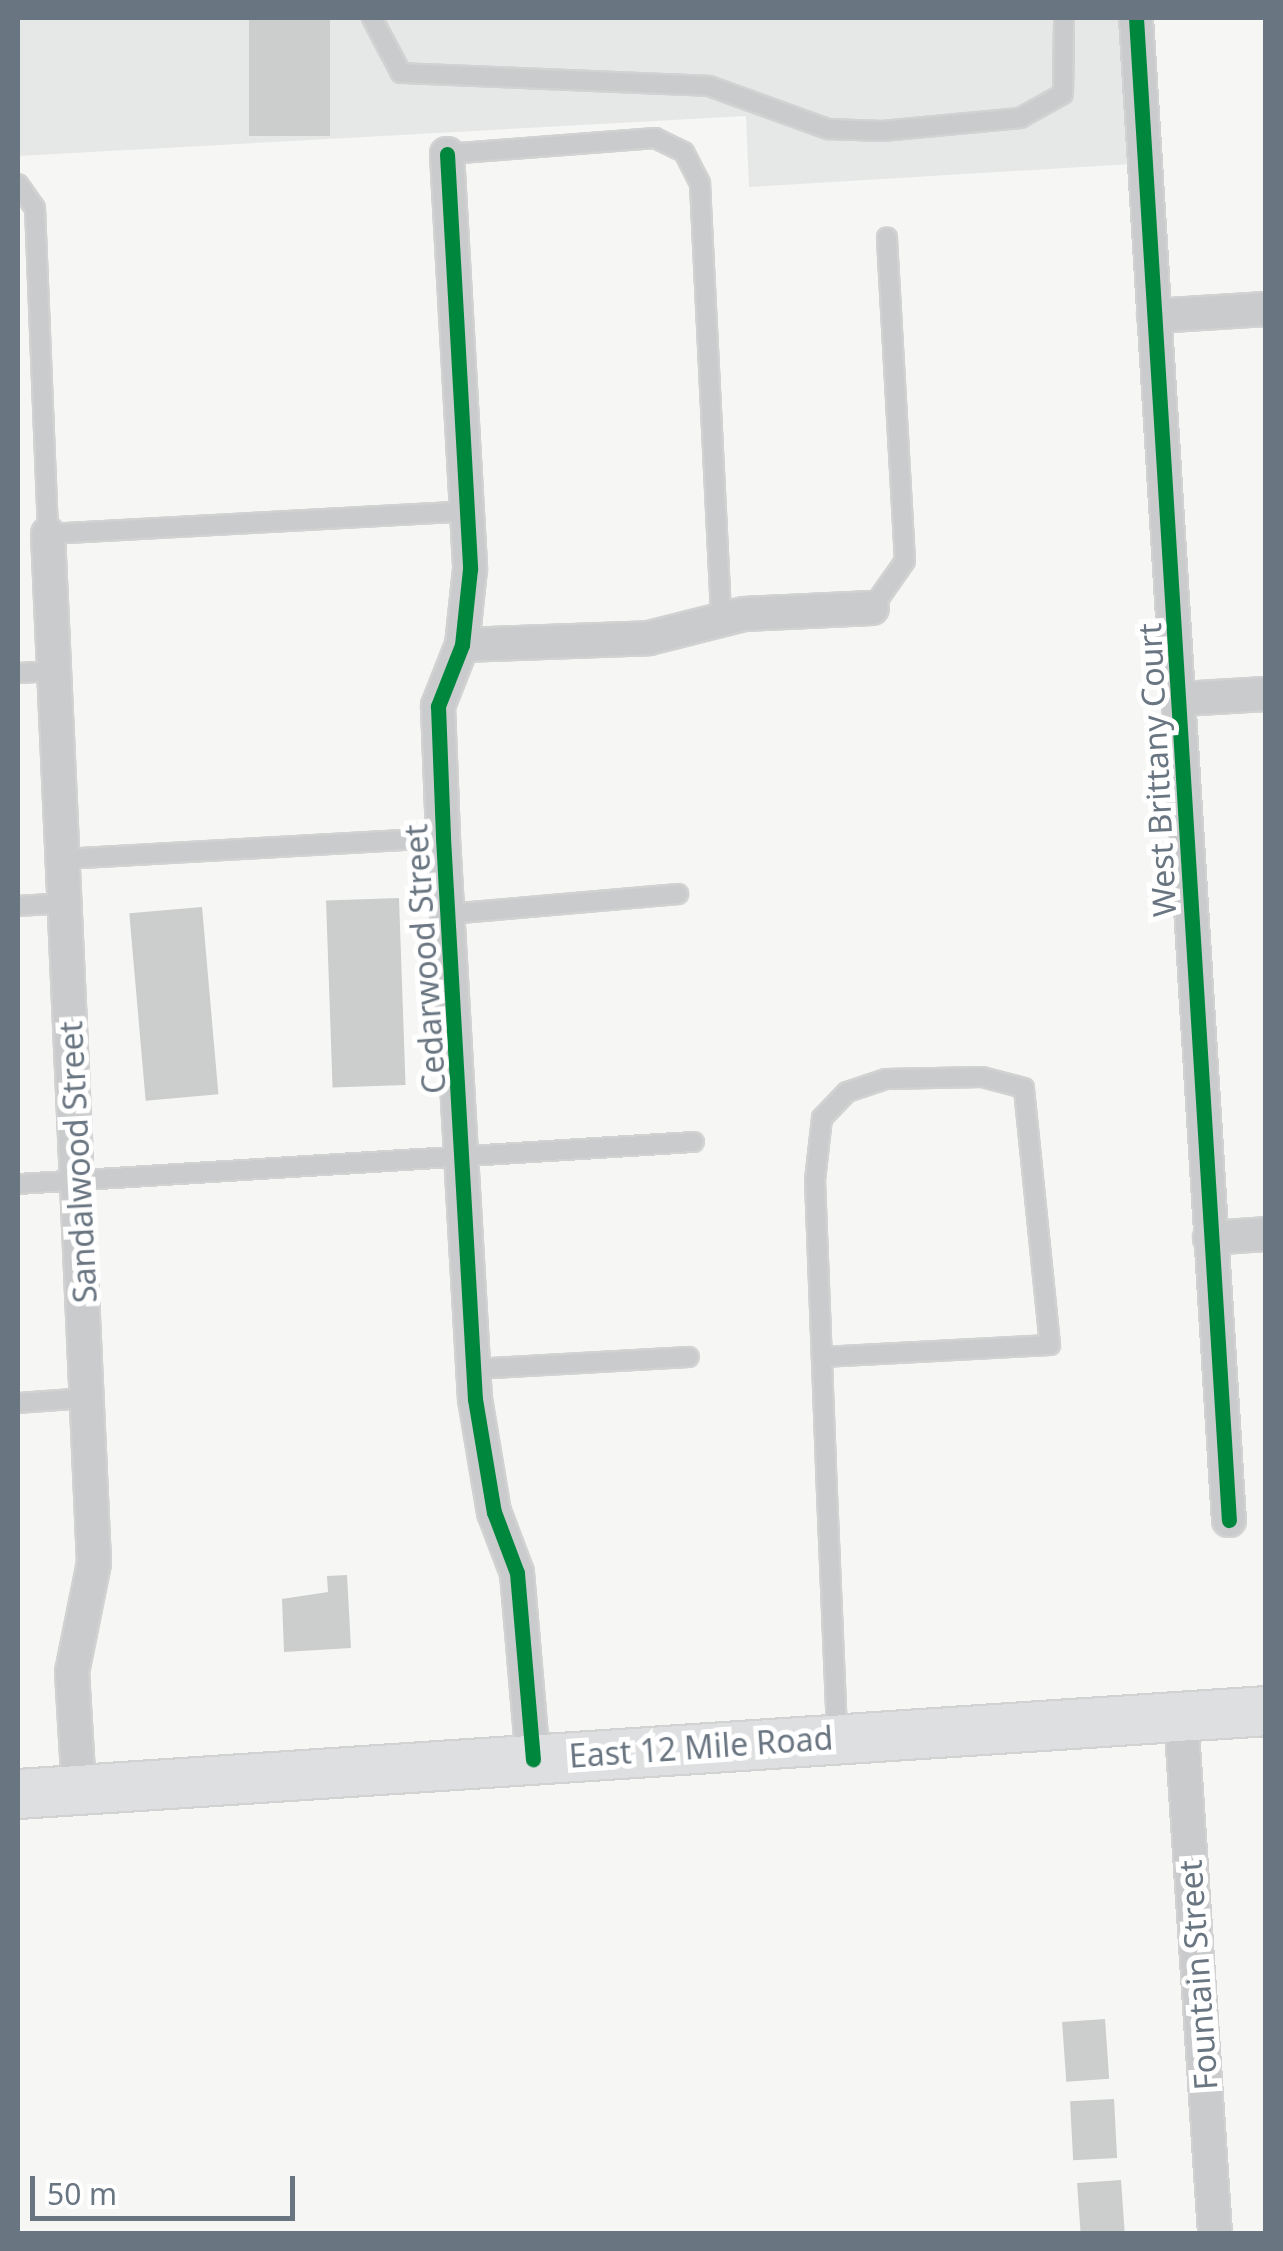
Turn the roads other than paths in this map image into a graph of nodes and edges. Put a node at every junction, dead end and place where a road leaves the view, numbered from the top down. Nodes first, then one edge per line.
1 (372, 18) edge
2 (1064, 18) edge
3 (1136, 18) edge
4 (447, 154) joint
5 (18, 184) edge
6 (887, 238) dead end
7 (1266, 308) edge
8 (1154, 316) junction
9 (467, 511) junction
10 (48, 534) junction
11 (872, 608) joint
12 (721, 620) junction
13 (462, 646) junction
14 (54, 672) junction
15 (18, 673) edge
16 (1266, 694) edge
17 (1181, 699) junction
18 (443, 838) junction
19 (63, 859) junction
20 (678, 894) dead end
21 (66, 903) junction
22 (18, 906) edge
23 (449, 914) junction
24 (694, 1142) dead end
25 (467, 1154) junction
26 (80, 1181) junction
27 (18, 1184) edge
28 (1266, 1234) edge
29 (1210, 1238) junction
30 (690, 1357) dead end
31 (822, 1357) junction
32 (474, 1369) junction
33 (88, 1398) junction
34 (18, 1403) edge
35 (1229, 1520) dead end
36 (1266, 1711) edge
37 (1181, 1716) junction
38 (838, 1738) junction
39 (534, 1759) junction
40 (79, 1789) junction
41 (18, 1794) edge
42 (1215, 2234) edge

1 - 2 lane
3 - 8 street, West Brittany Court
4 - 9 street, Cedarwood Street
4 - 12 lane
5 - 10 lane
6 - 11 lane
7 - 8 street
8 - 17 street, West Brittany Court
9 - 10 lane
9 - 13 street, Cedarwood Street
10 - 14 street, Sandalwood Street
11 - 12 street
12 - 13 street
13 - 18 street, Cedarwood Street
14 - 15 lane
14 - 19 street, Sandalwood Street
16 - 17 street
17 - 29 street, West Brittany Court
18 - 19 lane
18 - 23 street, Cedarwood Street
19 - 21 street, Sandalwood Street
20 - 23 lane
21 - 22 lane
21 - 26 street, Sandalwood Street
23 - 25 street, Cedarwood Street
24 - 25 lane
25 - 26 lane
25 - 32 street, Cedarwood Street
26 - 27 lane
26 - 33 street, Sandalwood Street
28 - 29 street
29 - 35 street, West Brittany Court
30 - 32 lane
31 - 31 lane
31 - 38 lane
32 - 39 street, Cedarwood Street
33 - 34 lane
33 - 40 street, Sandalwood Street
36 - 37 main road, East 12 Mile Road
37 - 38 main road, East 12 Mile Road
37 - 42 street, Fountain Street
38 - 39 main road, East 12 Mile Road
39 - 40 main road, East 12 Mile Road
40 - 41 main road, East 12 Mile Road

